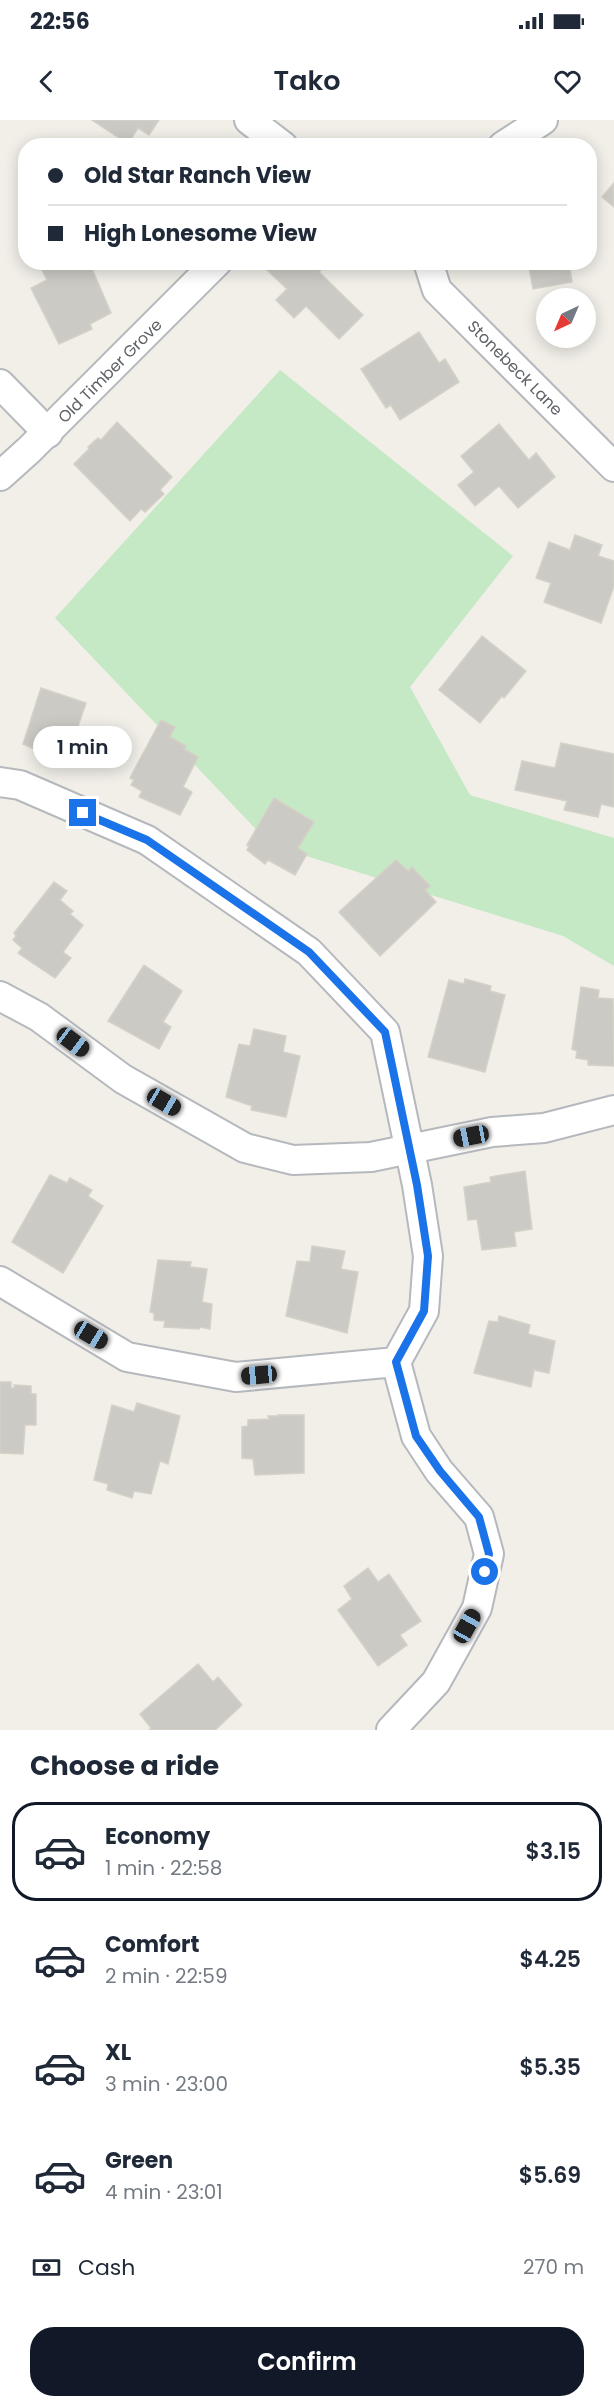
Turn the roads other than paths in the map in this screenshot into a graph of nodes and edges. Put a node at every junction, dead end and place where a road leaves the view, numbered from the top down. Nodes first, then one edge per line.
1 (249, 120) edge
2 (543, 120) edge
3 (273, 138) edge
4 (515, 138) edge
5 (209, 270) edge
6 (431, 270) edge
7 (0, 384) edge
8 (48, 433) junction
9 (614, 467) edge
10 (0, 476) edge
11 (0, 782) edge
12 (0, 996) edge
13 (614, 1110) edge
14 (409, 1148) junction
15 (0, 1281) edge
16 (396, 1362) junction
17 (391, 1730) edge

1 - 3 street
2 - 4 street
5 - 8 street, Old Timber Grove
6 - 9 street, Stonebeck Lane
7 - 8 street
8 - 10 street, Old Timber Grove
11 - 14 street
12 - 14 street
13 - 14 street
14 - 16 street
15 - 16 street
16 - 17 street

